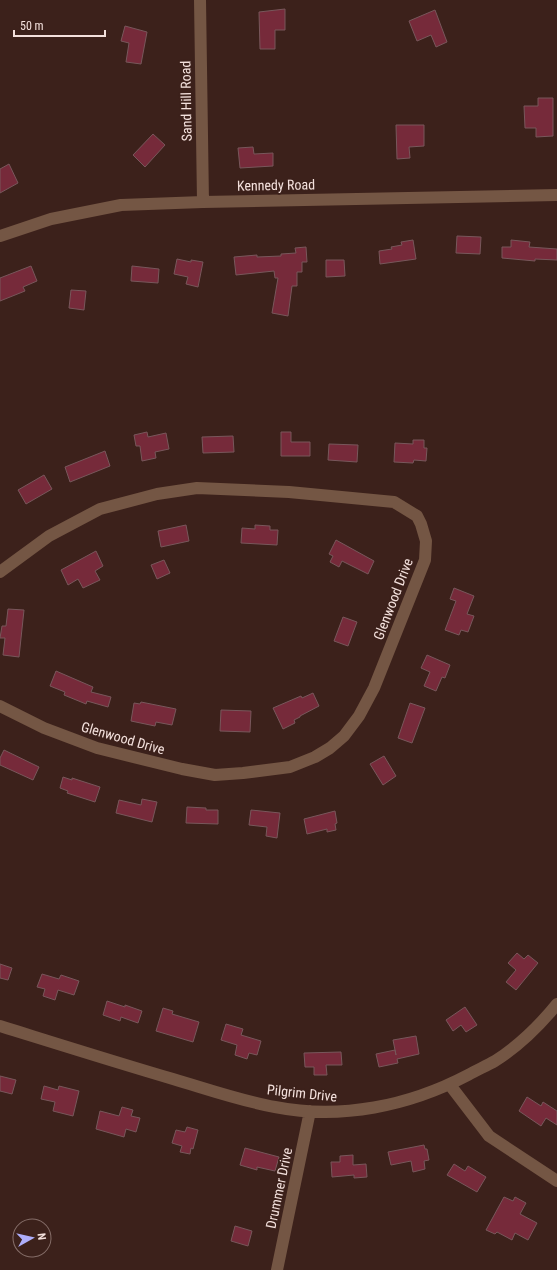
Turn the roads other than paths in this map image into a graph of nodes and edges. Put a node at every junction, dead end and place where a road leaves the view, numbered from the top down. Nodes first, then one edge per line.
1 (200, 0) edge
2 (557, 195) edge
3 (203, 202) junction
4 (0, 236) edge
5 (0, 572) edge
6 (0, 706) edge
7 (557, 1004) edge
8 (0, 1026) edge
9 (450, 1085) junction
10 (310, 1111) junction
11 (557, 1181) edge
12 (277, 1270) edge

1 - 3 street, Sand Hill Road
2 - 3 street, Kennedy Road
3 - 4 street, Kennedy Road
5 - 6 street, Glenwood Drive
7 - 9 street, Pilgrim Drive
8 - 10 street, Pilgrim Drive
9 - 10 street, Pilgrim Drive
9 - 11 street
10 - 12 street, Drummer Drive

